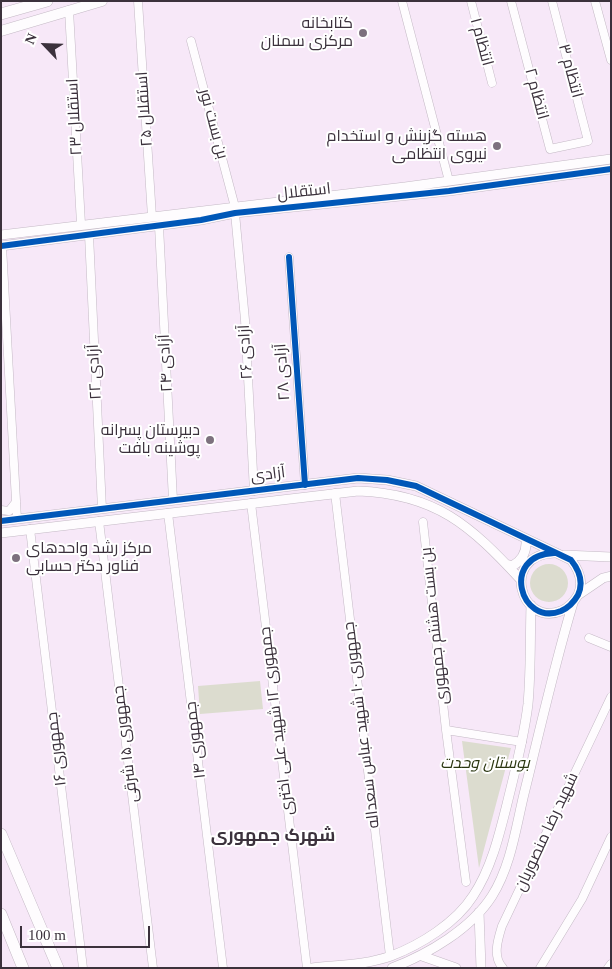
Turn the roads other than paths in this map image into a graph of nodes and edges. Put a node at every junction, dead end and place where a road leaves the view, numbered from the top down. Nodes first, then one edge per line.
1 (102, 1) edge
2 (138, 1) edge
3 (402, 1) edge
4 (471, 1) edge
5 (511, 1) edge
6 (552, 1) edge
7 (595, 1) edge
8 (43, 2) edge
9 (69, 10) junction
10 (1, 14) edge
11 (1, 31) edge
12 (191, 41) dead end
13 (611, 60) edge
14 (492, 83) dead end
15 (588, 141) joint
16 (611, 159) edge
17 (611, 169) edge
18 (449, 181) junction
19 (350, 197) junction
20 (235, 210) junction
21 (152, 217) junction
22 (81, 224) junction
23 (159, 226) junction
24 (34, 230) junction
25 (1, 235) edge
26 (89, 235) junction
27 (36, 241) junction
28 (2, 246) edge
29 (289, 257) dead end
30 (2, 261) edge
31 (305, 485) junction
32 (254, 491) junction
33 (335, 493) junction
34 (173, 500) junction
35 (16, 502) junction
36 (251, 503) junction
37 (138, 504) junction
38 (102, 508) junction
39 (1, 510) edge
40 (168, 513) junction
41 (140, 516) junction
42 (17, 519) junction
43 (1, 520) edge
44 (99, 521) junction
45 (423, 522) dead end
46 (30, 529) junction
47 (1, 533) edge
48 (526, 539) junction
49 (558, 554) junction
50 (611, 557) edge
51 (506, 564) junction
52 (611, 576) edge
53 (520, 580) junction
54 (575, 599) junction
55 (530, 605) junction
56 (589, 638) dead end
57 (611, 647) edge
58 (611, 697) edge
59 (446, 730) junction
60 (522, 742) junction
61 (515, 772) junction
62 (529, 775) junction
63 (1, 834) edge
64 (611, 836) edge
65 (466, 882) dead end
66 (479, 912) junction
67 (1, 914) edge
68 (390, 956) junction
69 (422, 956) junction
70 (611, 964) edge
71 (58, 966) edge
72 (23, 968) edge
73 (83, 968) edge
74 (153, 968) edge
75 (223, 968) edge
76 (307, 968) edge
77 (312, 968) edge
78 (392, 968) edge
79 (456, 968) edge
80 (481, 968) edge
81 (503, 968) edge
82 (540, 968) edge
83 (608, 968) edge

1 - 9 main road
2 - 21 street, استقلال ۲۵
3 - 18 street
4 - 14 street, انتظام ۱
5 - 15 street, انتظام ۲
6 - 15 street, انتظام ۳
7 - 13 street
8 - 10 main road
9 - 11 main road
9 - 22 street, استقلال ۲۳
12 - 20 street, بن بست نور
16 - 18 street, استقلال
17 - 19 street, استقلال
18 - 19 street, استقلال
19 - 20 street, استقلال
20 - 21 street, استقلال
20 - 23 street, استقلال
20 - 32 street, آزادی ۲۶
21 - 22 street, استقلال
22 - 24 street, استقلال
23 - 26 street, استقلال
23 - 34 street, آزادی ۲۴
24 - 25 street, استقلال
24 - 27 street
26 - 27 street, استقلال
26 - 38 street, آزادی ۲۲
27 - 28 street, استقلال
28 - 30 street
29 - 31 street, آزادی ۲۸
30 - 35 street
31 - 32 street, آزادی
31 - 48 street, آزادی
32 - 34 street, آزادی
33 - 36 street, آزادی
33 - 51 street, آزادی
33 - 68 street, جمهوری ۱۰ شهید عباس سعداله
34 - 37 street, آزادی
35 - 39 street
35 - 42 street
36 - 40 street, آزادی
36 - 76 street, جمهوری ۱۲ شهید علی اختری
37 - 38 street, آزادی
37 - 41 street
38 - 42 street, آزادی
40 - 41 street, آزادی
40 - 75 street, جمهوری ۱۴
41 - 44 street, آزادی
42 - 43 street, آزادی
44 - 46 street, آزادی
44 - 74 street, جمهوری ۱۵ شرقی
45 - 59 street, بن بست هشتم جمهوری
46 - 47 street, آزادی
46 - 73 street, جمهوری ۱۶
48 - 49 street, آزادی
48 - 51 street
49 - 50 street
49 - 53 street
49 - 54 street
51 - 53 street, آزادی
52 - 54 street
53 - 55 street
54 - 55 street
54 - 62 street
55 - 60 street
56 - 57 street
58 - 81 street, شهید رضا منصوریان
59 - 60 street
59 - 65 street, بن بست هشتم جمهوری
60 - 61 street
61 - 62 street
61 - 68 street
62 - 66 street
63 - 71 main road
64 - 82 street
66 - 69 street
66 - 80 street
67 - 72 main road
68 - 77 street
69 - 78 street
69 - 79 street
70 - 83 street

